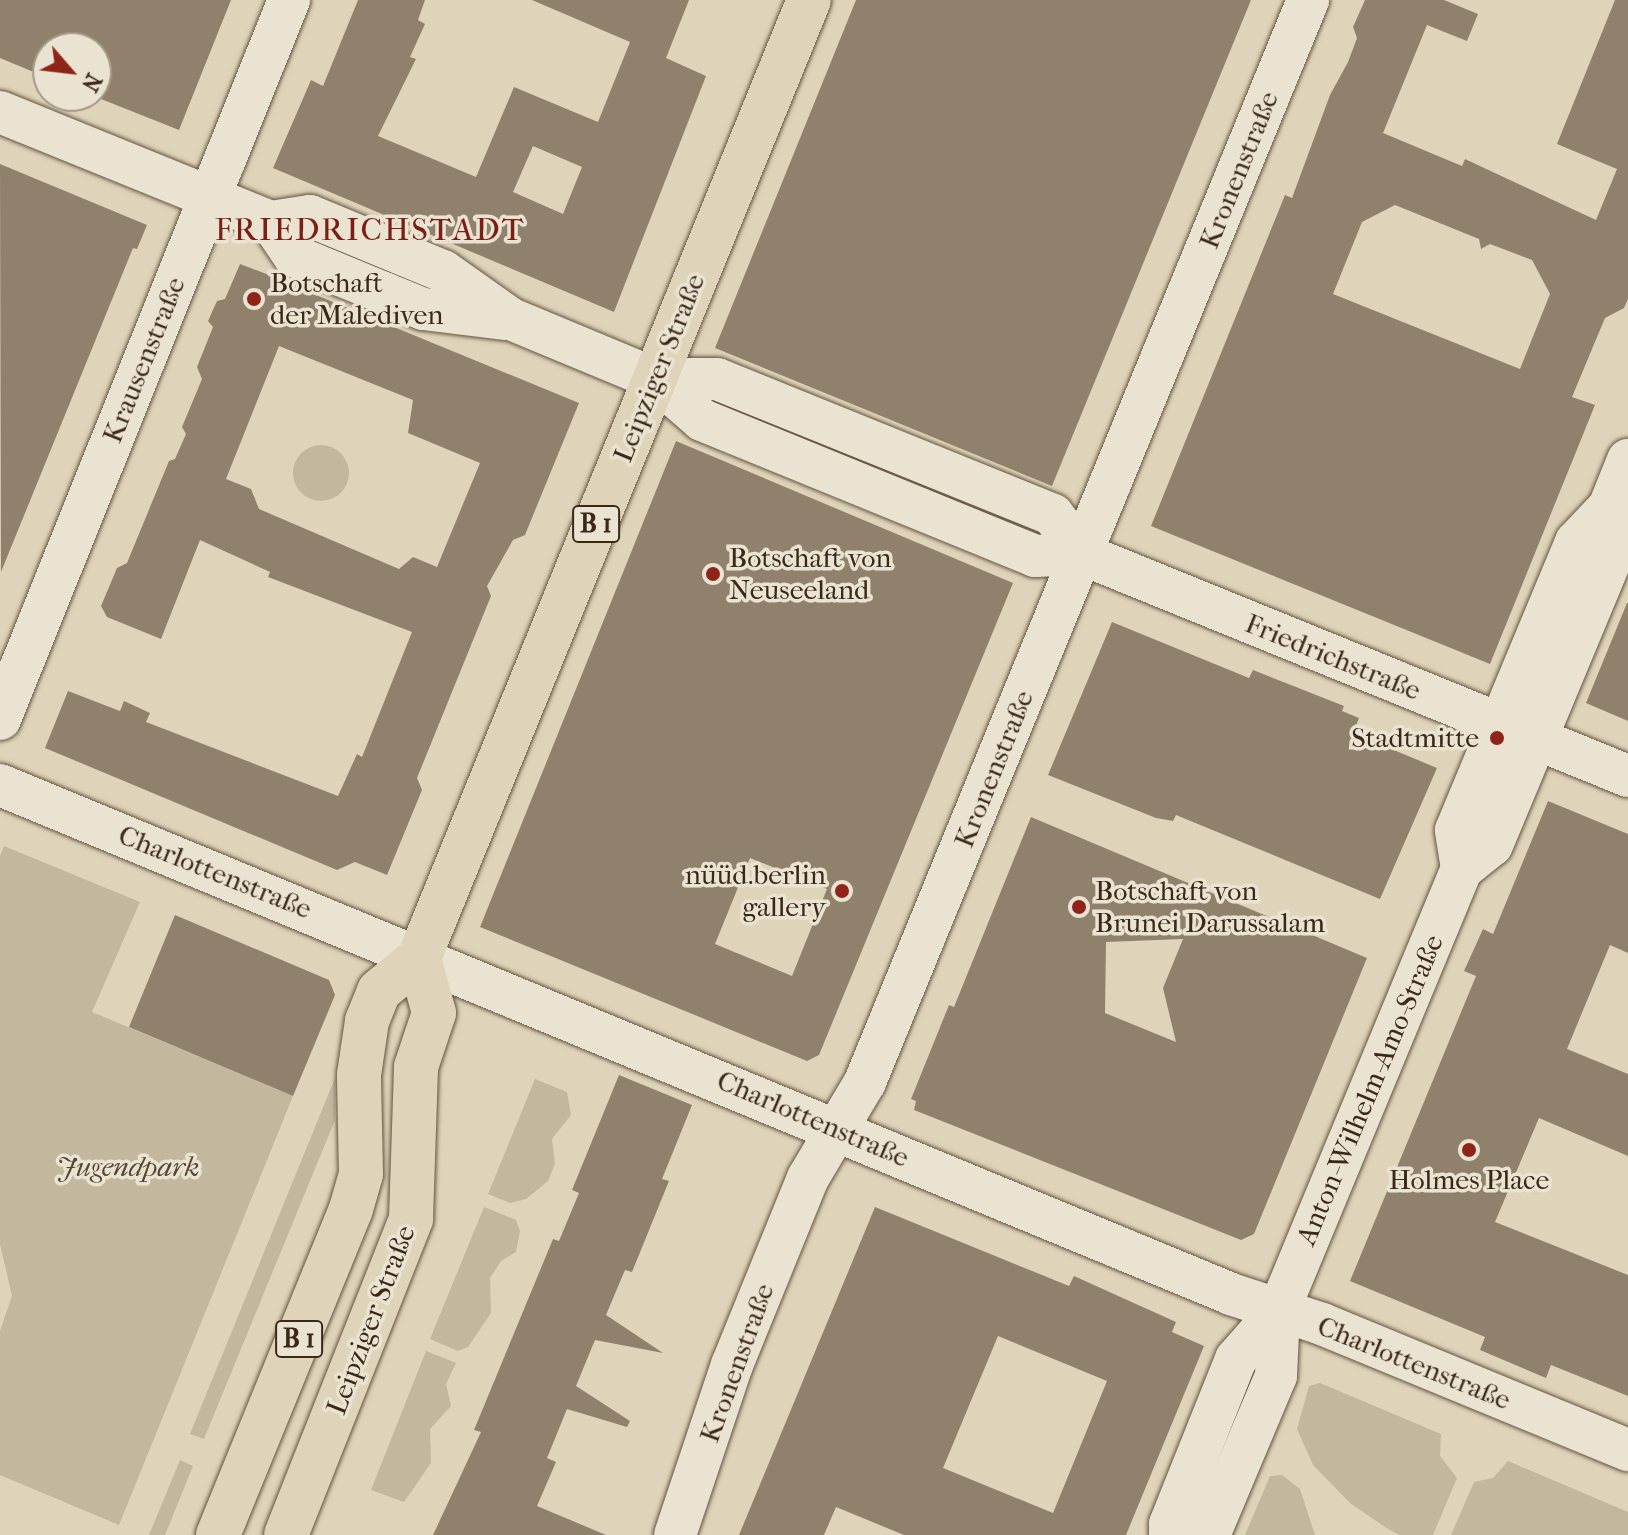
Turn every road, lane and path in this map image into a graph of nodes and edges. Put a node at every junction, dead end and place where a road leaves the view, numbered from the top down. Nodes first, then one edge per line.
1 (289, 0) edge
2 (809, 0) edge
3 (1308, 0) edge
4 (0, 112) edge
5 (209, 198) junction
6 (655, 379) junction
7 (1628, 460) edge
8 (1082, 554) junction
9 (0, 719) edge
10 (1518, 732) junction
11 (1628, 776) edge
12 (0, 785) edge
13 (419, 958) junction
14 (837, 1129) junction
15 (1279, 1310) junction
16 (1628, 1450) edge
17 (218, 1535) edge
18 (286, 1535) edge
19 (675, 1535) edge
20 (1170, 1535) edge
21 (1209, 1535) edge

1 - 5 street, Krausenstraße
2 - 6 main road, Leipziger Straße / B 1
3 - 8 street, Kronenstraße
4 - 5 street
5 - 6 street
5 - 9 street, Krausenstraße
6 - 8 street
6 - 13 main road, Leipziger Straße / B 1
7 - 10 street, Anton-Wilhelm-Amo-Straße
8 - 10 street, Friedrichstraße
8 - 14 street, Kronenstraße
10 - 11 street, Friedrichstraße
10 - 15 street, Anton-Wilhelm-Amo-Straße
12 - 13 street, Charlottenstraße
13 - 14 street, Charlottenstraße
13 - 17 main road, Leipziger Straße / B 1
13 - 18 main road, Leipziger Straße / B 1
14 - 15 street, Charlottenstraße
14 - 19 street, Kronenstraße
15 - 16 street, Charlottenstraße
15 - 20 street, Anton-Wilhelm-Amo-Straße
15 - 21 street, Anton-Wilhelm-Amo-Straße

